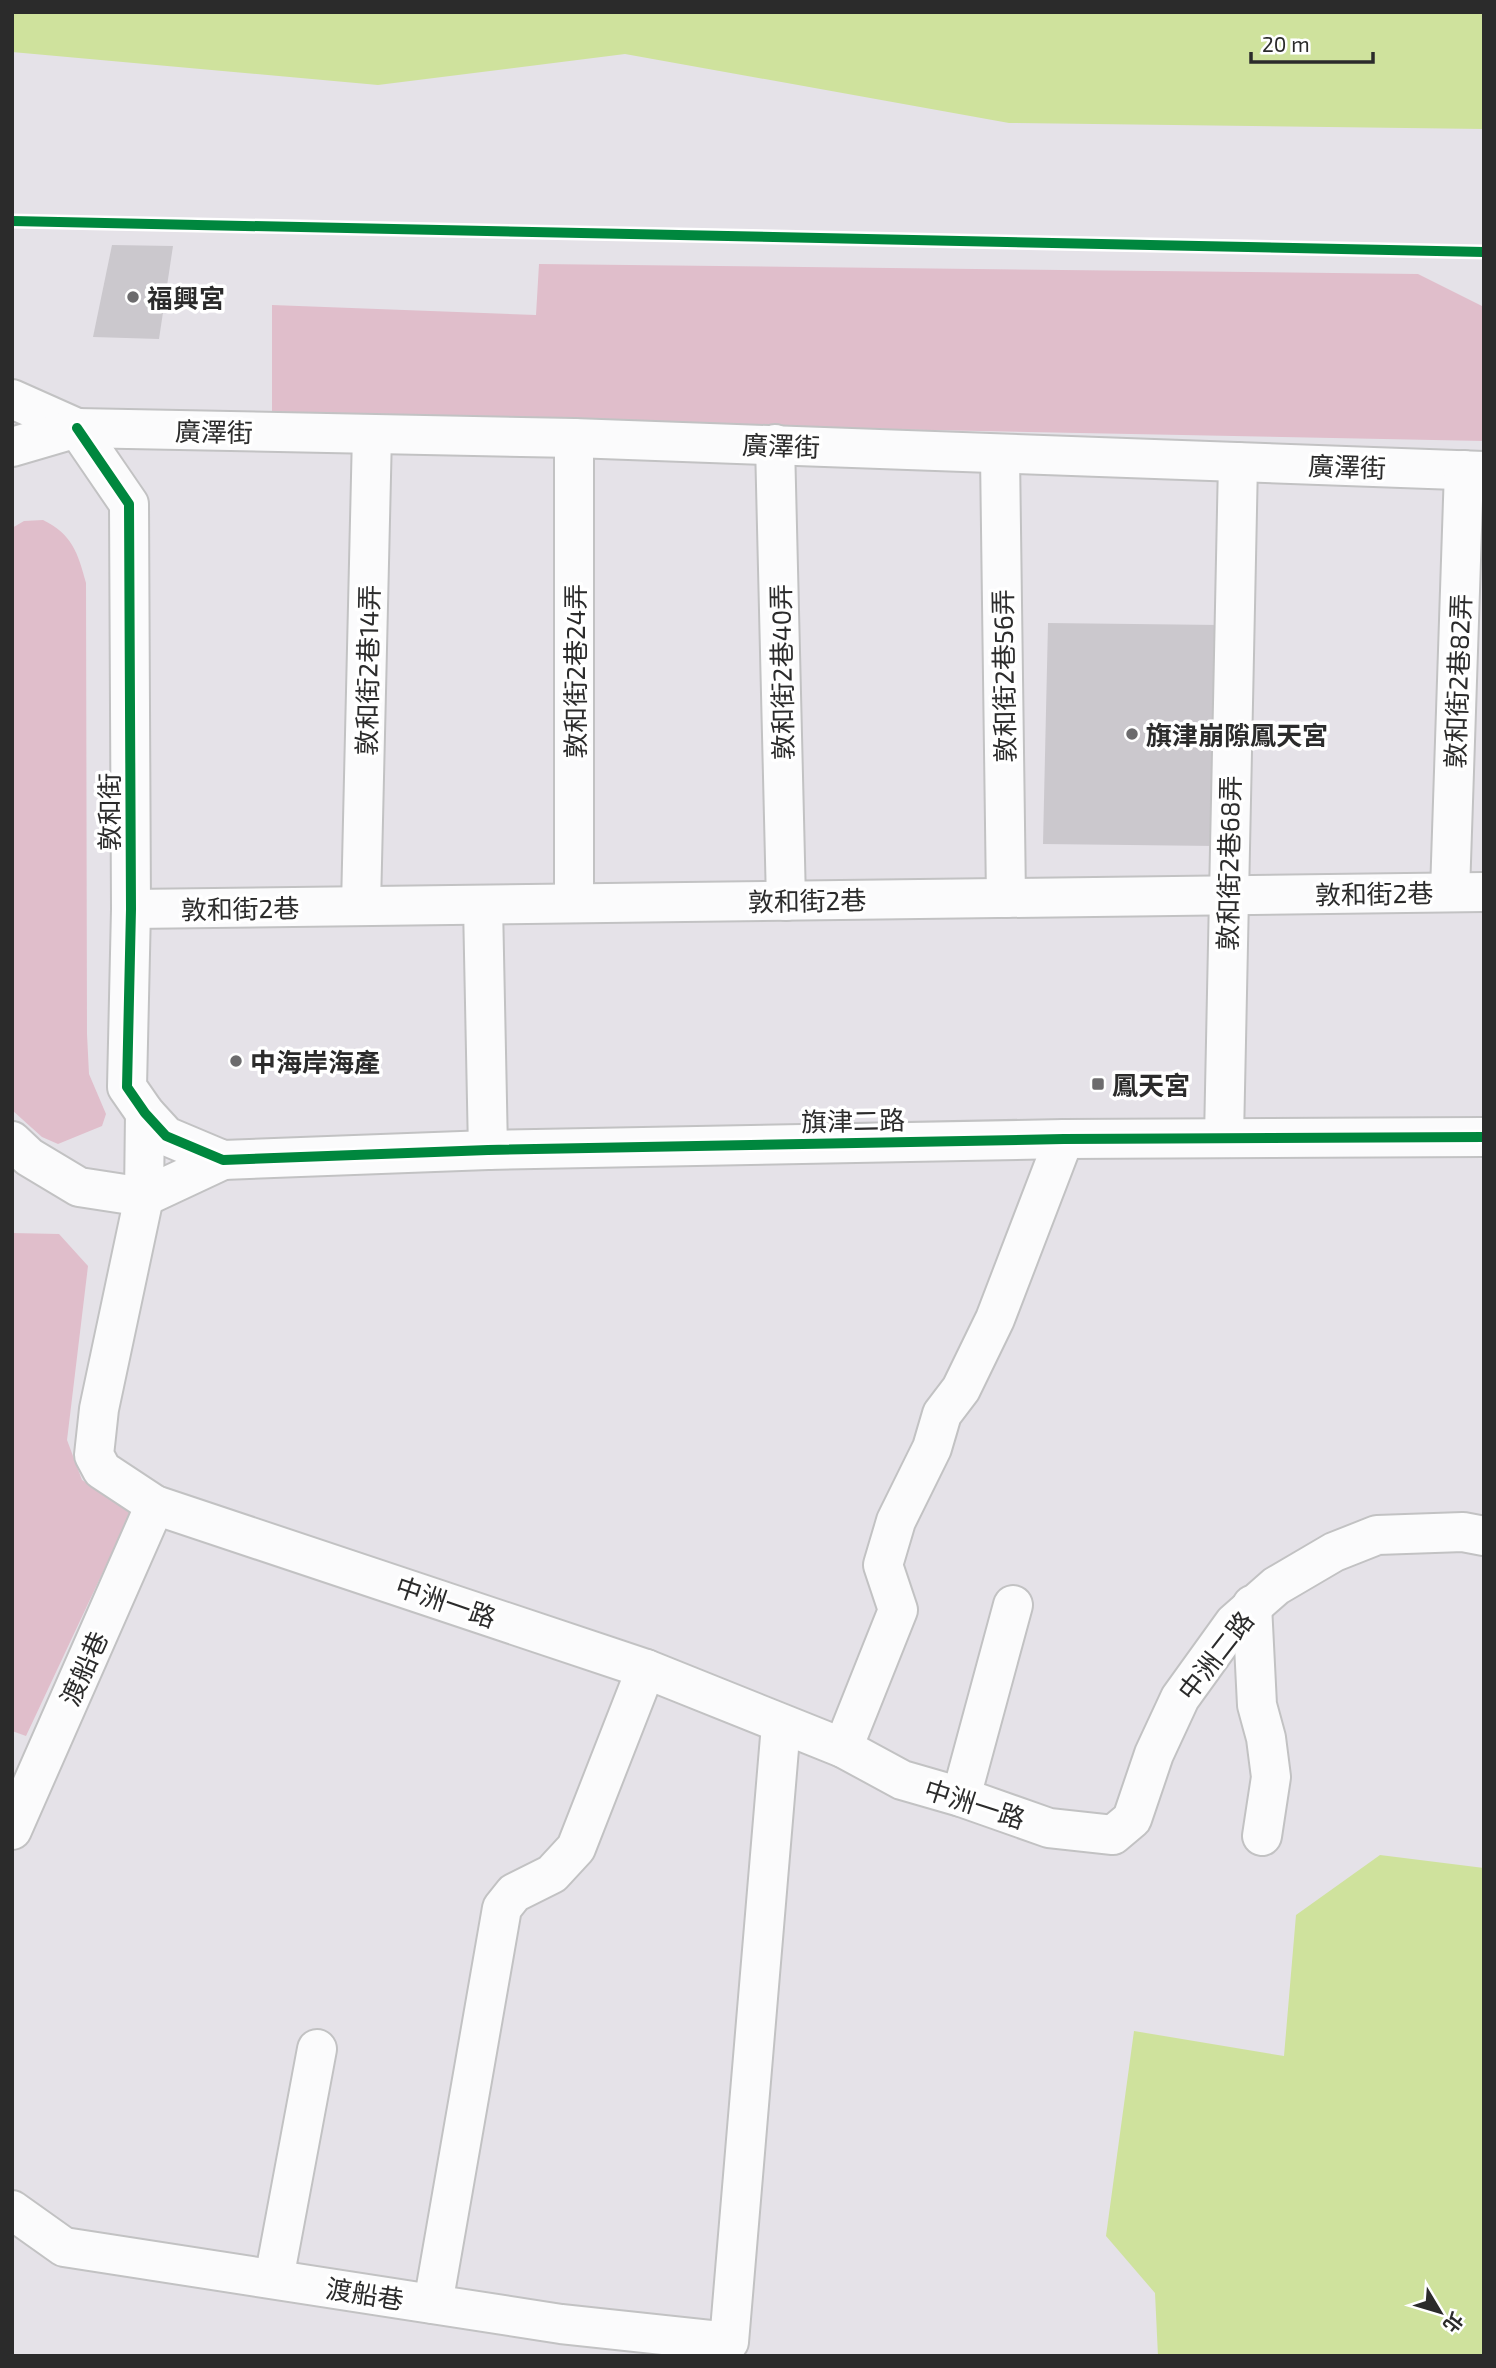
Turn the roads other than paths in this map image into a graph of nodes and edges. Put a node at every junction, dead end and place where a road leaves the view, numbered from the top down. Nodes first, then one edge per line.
1 (12, 399) edge
2 (77, 428) junction
3 (372, 434) junction
4 (574, 438) junction
5 (775, 444) junction
6 (12, 447) edge
7 (1000, 455) junction
8 (1238, 463) junction
9 (1474, 471) edge
10 (1467, 892) edge
11 (1227, 895) junction
12 (1006, 898) junction
13 (786, 901) junction
14 (574, 903) junction
15 (483, 905) junction
16 (361, 906) junction
17 (131, 909) junction
18 (145, 1113) junction
19 (1484, 1137) edge
20 (1224, 1138) junction
21 (1064, 1139) junction
22 (12, 1141) edge
23 (488, 1150) junction
24 (223, 1160) junction
25 (144, 1197) junction
26 (155, 1505) junction
27 (1484, 1536) edge
28 (1013, 1605) dead end
29 (1252, 1605) junction
30 (646, 1669) junction
31 (781, 1725) junction
32 (843, 1748) junction
33 (961, 1797) junction
34 (1132, 1819) joint
35 (12, 1830) edge
36 (1262, 1836) dead end
37 (317, 2049) dead end
38 (12, 2210) edge
39 (274, 2280) junction
40 (433, 2304) junction

1 - 2 street
2 - 3 street, 廣澤街
2 - 6 street
2 - 17 street, 敦和街
3 - 4 street, 廣澤街
3 - 16 street, 敦和街2巷14弄
4 - 5 street, 廣澤街
4 - 14 street, 敦和街2巷24弄
5 - 7 street, 廣澤街
5 - 13 street, 敦和街2巷40弄
7 - 8 street, 廣澤街
7 - 12 street, 敦和街2巷56弄
8 - 9 street, 廣澤街
8 - 11 street, 敦和街2巷68弄
9 - 10 street, 敦和街2巷82弄
10 - 11 street, 敦和街2巷
11 - 12 street, 敦和街2巷
11 - 20 street, 敦和街2巷68弄
12 - 13 street, 敦和街2巷
13 - 14 street, 敦和街2巷
14 - 15 street, 敦和街2巷
15 - 16 street, 敦和街2巷
15 - 23 street
16 - 17 street, 敦和街2巷
17 - 18 street, 敦和街
18 - 24 street, 敦和街
18 - 25 street, 中洲一路
19 - 20 street, 旗津二路
20 - 21 street, 旗津二路
21 - 23 street, 旗津二路
21 - 32 street
22 - 25 street
23 - 24 street, 旗津二路
24 - 25 street
25 - 26 street, 中洲一路
26 - 30 street, 中洲一路
26 - 35 street, 渡船巷
27 - 29 street, 中洲二路
28 - 33 street
29 - 34 street, 中洲二路
29 - 36 street
30 - 31 street, 中洲一路
30 - 40 street
31 - 32 street, 中洲一路
31 - 40 street, 渡船巷
32 - 33 street, 中洲一路
33 - 34 street, 中洲一路
37 - 39 street
38 - 39 street, 渡船巷
39 - 40 street, 渡船巷

